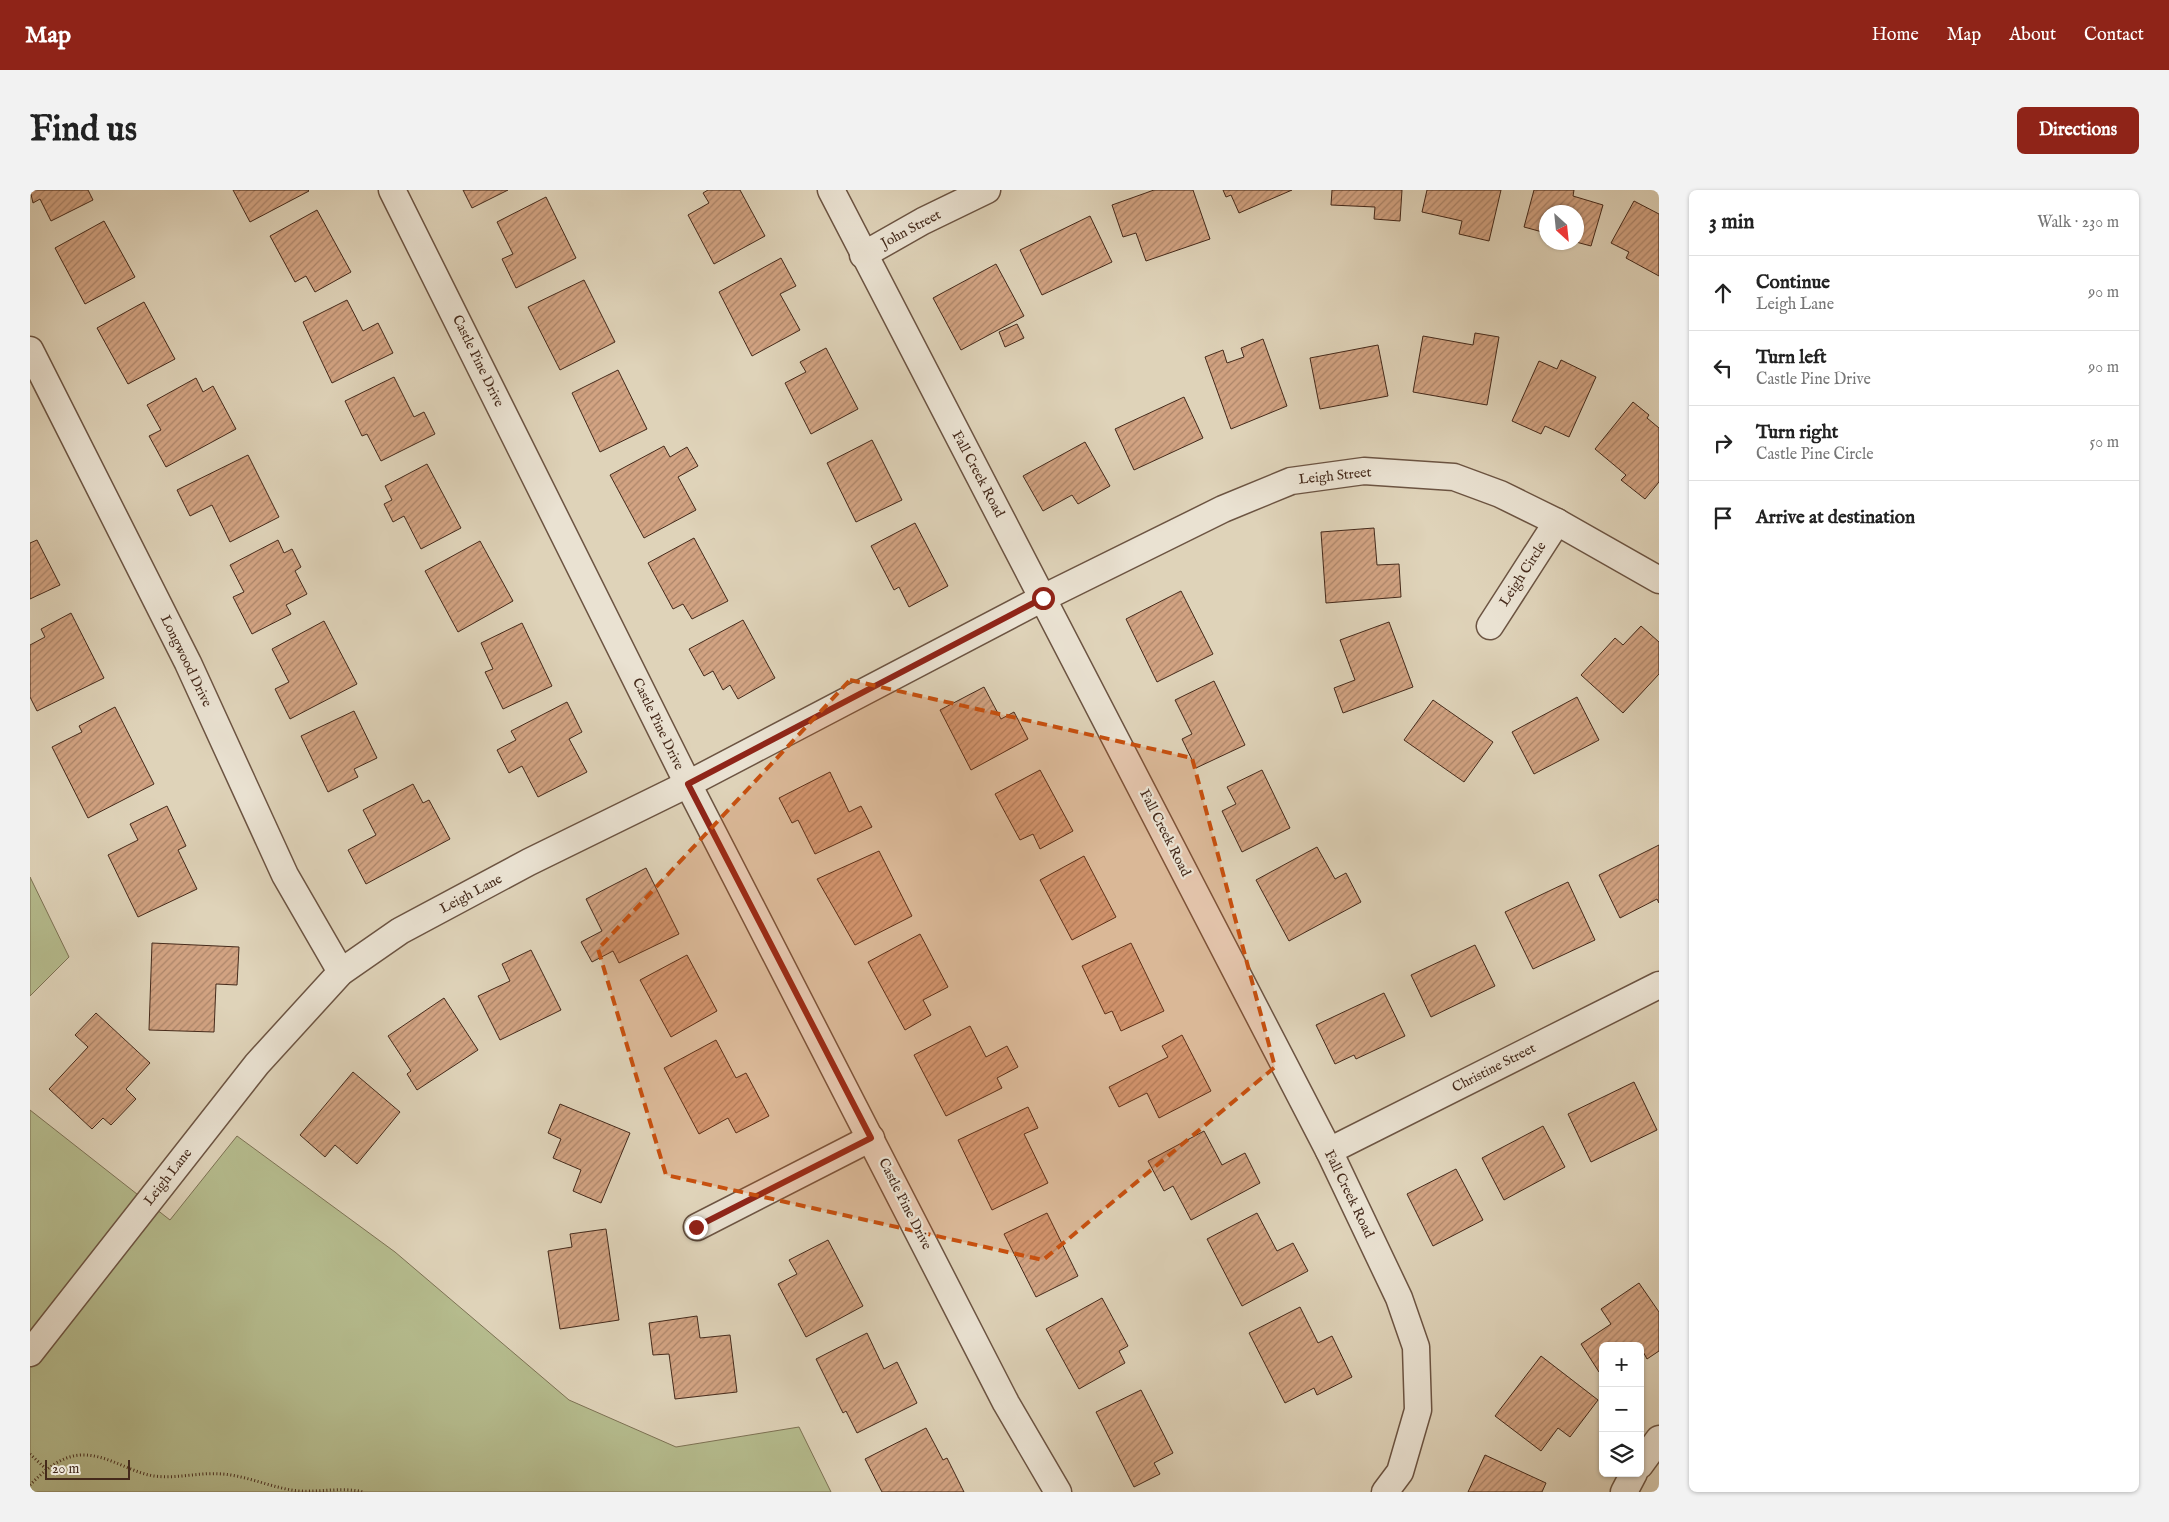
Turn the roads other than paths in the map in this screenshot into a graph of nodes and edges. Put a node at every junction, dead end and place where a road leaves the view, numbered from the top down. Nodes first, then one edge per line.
1 (392, 190) edge
2 (831, 190) edge
3 (987, 190) edge
4 (863, 255) junction
5 (30, 350) edge
6 (1557, 522) junction
7 (1659, 580) edge
8 (1043, 598) junction
9 (1490, 626) dead end
10 (688, 784) junction
11 (341, 972) junction
12 (1659, 985) edge
13 (871, 1138) junction
14 (1329, 1151) junction
15 (696, 1227) dead end
16 (30, 1353) edge
17 (1659, 1439) edge
18 (1644, 1460) edge
19 (1632, 1477) edge
20 (1058, 1492) edge
21 (1385, 1492) edge
22 (1624, 1492) edge

1 - 10 street, Castle Pine Drive
2 - 4 street, Fall Creek Road
3 - 4 street, John Street
4 - 8 street, Fall Creek Road
5 - 11 street, Longwood Drive
6 - 7 street, Leigh Street
6 - 8 street, Leigh Street
6 - 9 street, Leigh Circle
8 - 10 street, Leigh Lane
8 - 14 street, Fall Creek Road
10 - 11 street, Leigh Lane
10 - 13 street, Castle Pine Drive
11 - 16 street, Leigh Lane
12 - 14 street, Christine Street
13 - 15 street
13 - 20 street, Castle Pine Drive
14 - 21 street, Fall Creek Road
17 - 18 street
19 - 22 street

